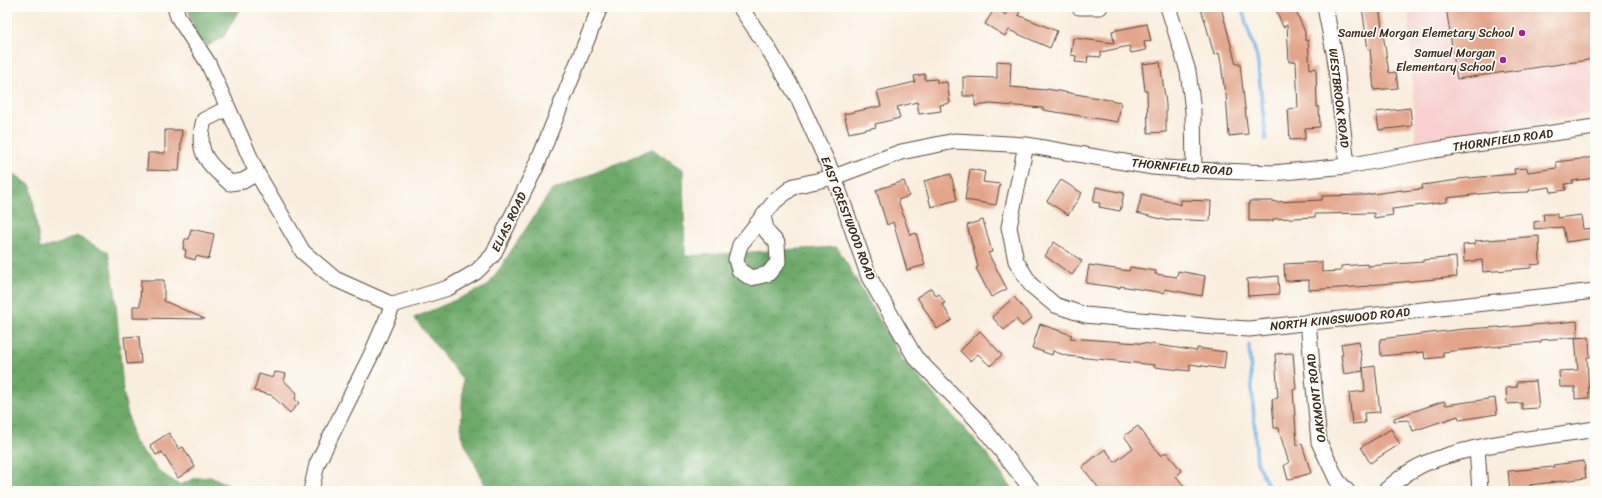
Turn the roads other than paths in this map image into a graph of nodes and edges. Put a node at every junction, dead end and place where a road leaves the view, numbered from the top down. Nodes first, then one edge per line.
1 (175, 7) edge
2 (600, 7) edge
3 (740, 7) edge
4 (1079, 7) edge
5 (1100, 7) edge
6 (1168, 7) edge
7 (1325, 7) edge
8 (228, 108) junction
9 (1595, 127) edge
10 (1026, 145) junction
11 (1347, 166) junction
12 (1194, 170) junction
13 (257, 173) junction
14 (834, 177) junction
15 (763, 217) dead end
16 (1595, 291) edge
17 (393, 305) junction
18 (1308, 322) junction
19 (1595, 429) edge
20 (1477, 448) junction
21 (311, 491) edge
22 (1033, 491) edge
23 (1347, 491) edge
24 (1385, 491) edge
25 (1480, 491) edge

1 - 8 street
2 - 17 street, ELIAS ROAD
3 - 14 street, EAST CRESTWOOD ROAD
4 - 5 street
6 - 12 street
7 - 11 street, WESTBROOK ROAD
8 - 13 street
8 - 13 street
9 - 11 street, THORNFIELD ROAD
10 - 12 street, THORNFIELD ROAD
10 - 14 street, THORNFIELD ROAD
10 - 18 street, NORTH KINGSWOOD ROAD
11 - 12 street, THORNFIELD ROAD
13 - 17 street
14 - 15 street, THORNFIELD ROAD
14 - 22 street, EAST CRESTWOOD ROAD
16 - 18 street, NORTH KINGSWOOD ROAD
17 - 21 street
18 - 23 street, OAKMONT ROAD
19 - 20 street
20 - 24 street
20 - 25 street

